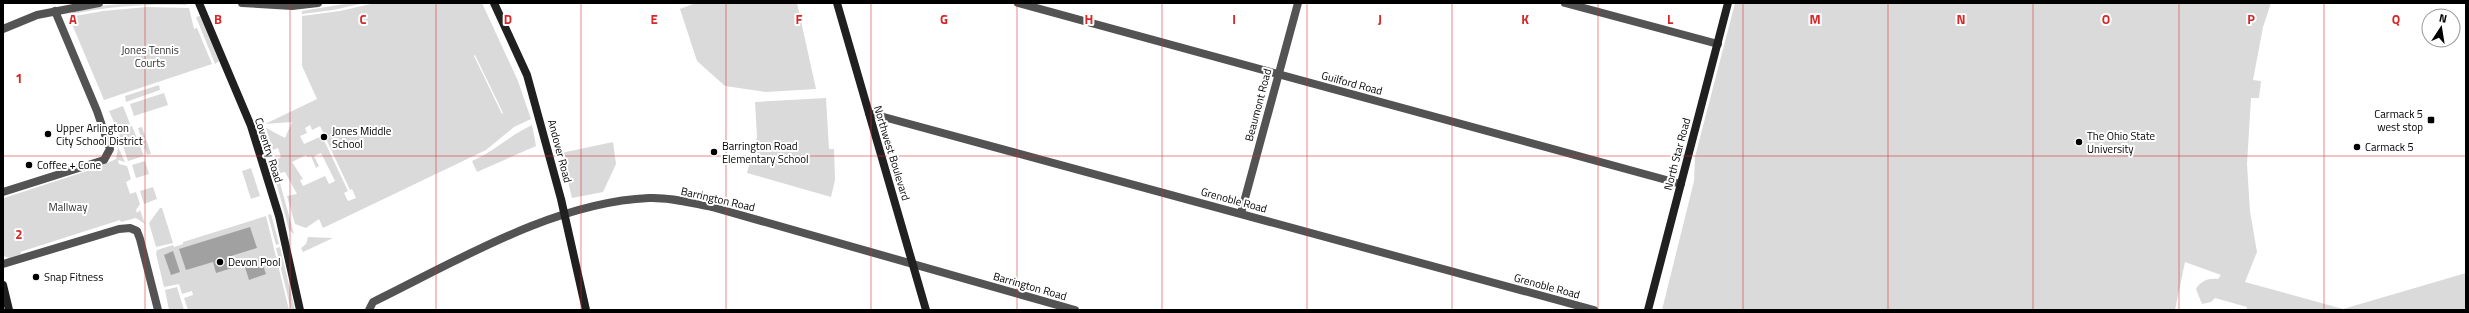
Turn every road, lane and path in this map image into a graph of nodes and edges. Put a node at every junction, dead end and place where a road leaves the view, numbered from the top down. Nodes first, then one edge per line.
1 (99, 3) edge
2 (199, 3) edge
3 (242, 3) edge
4 (318, 3) edge
5 (494, 3) edge
6 (837, 3) edge
7 (1018, 3) edge
8 (1298, 3) edge
9 (1565, 3) edge
10 (1728, 3) edge
11 (54, 11) junction
12 (3, 29) edge
13 (1718, 44) junction
14 (1278, 74) junction
15 (869, 113) junction
16 (1681, 184) junction
17 (3, 192) edge
18 (564, 213) junction
19 (1241, 213) junction
20 (3, 264) edge
21 (914, 266) junction
22 (3, 285) edge
23 (9, 310) edge
24 (158, 310) edge
25 (300, 310) edge
26 (369, 310) edge
27 (586, 310) edge
28 (926, 310) edge
29 (1075, 310) edge
30 (1594, 310) edge
31 (1648, 310) edge

1 - 11 street
2 - 25 street, Coventry Road
3 - 4 street
5 - 18 street, Andover Road
6 - 15 street, Northwest Boulevard
7 - 14 street, Guilford Road
8 - 14 street, Beaumont Road
9 - 13 street
10 - 13 street, North Star Road
11 - 12 street
11 - 17 street
13 - 16 street, North Star Road
14 - 16 street, Guilford Road
14 - 19 street, Beaumont Road
15 - 19 street, Grenoble Road
15 - 21 street, Northwest Boulevard
16 - 31 street, North Star Road
18 - 21 street, Barrington Road
18 - 26 street, Barrington Road
18 - 27 street, Andover Road
19 - 30 street, Grenoble Road
20 - 24 street
21 - 28 street, Northwest Boulevard
21 - 29 street, Barrington Road
22 - 23 street

